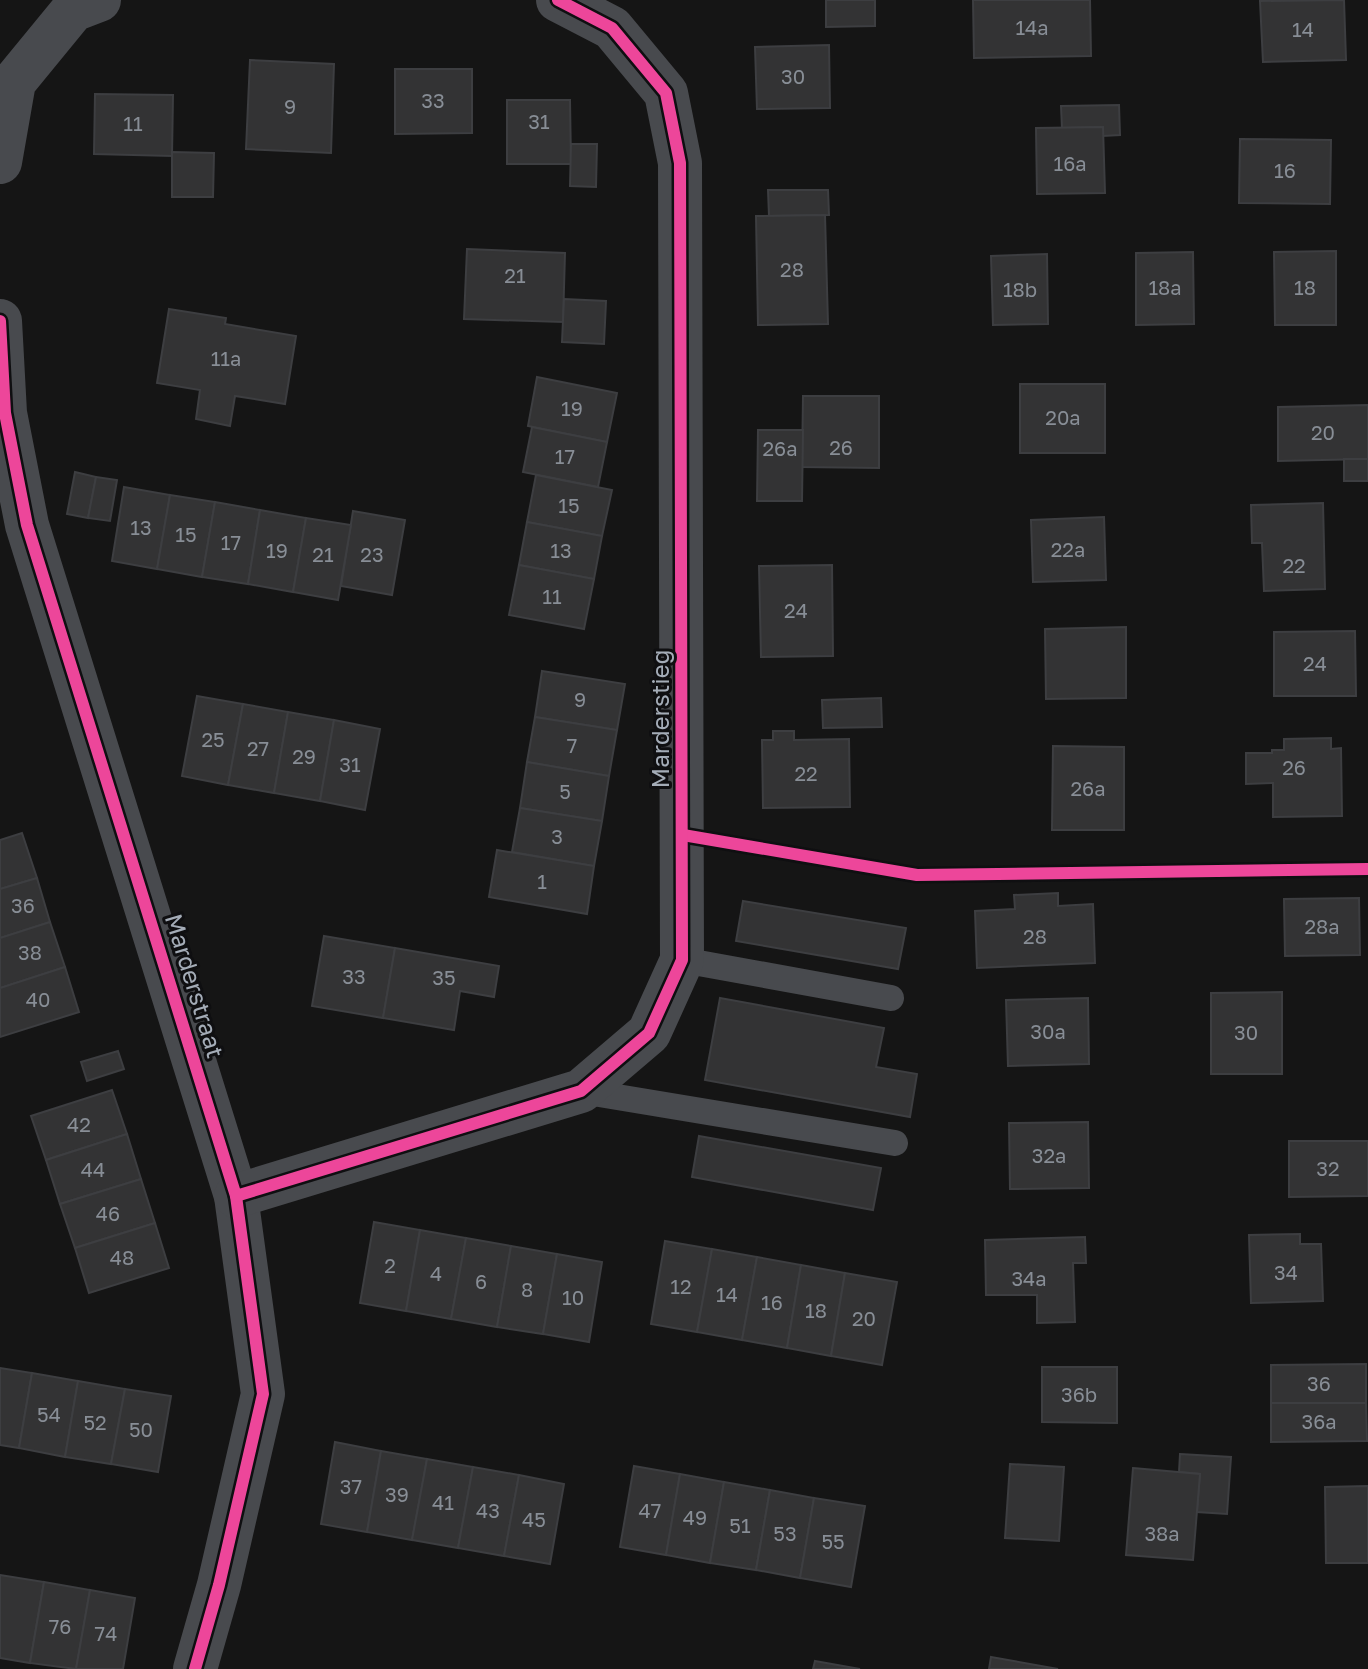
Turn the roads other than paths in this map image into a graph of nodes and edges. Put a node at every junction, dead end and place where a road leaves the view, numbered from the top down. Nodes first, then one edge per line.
1 (99, 0) edge
2 (558, 0) edge
3 (0, 162) edge
4 (0, 321) edge
5 (682, 960) junction
6 (891, 998) dead end
7 (581, 1091) junction
8 (895, 1143) dead end
9 (236, 1196) junction
10 (195, 1669) edge

1 - 3 street
2 - 5 street, Marderstieg
4 - 9 street, Marderstraat
5 - 6 lane
5 - 7 street, Marderstieg
7 - 8 lane
7 - 9 street, Marderstieg
9 - 10 street, Marderstraat

